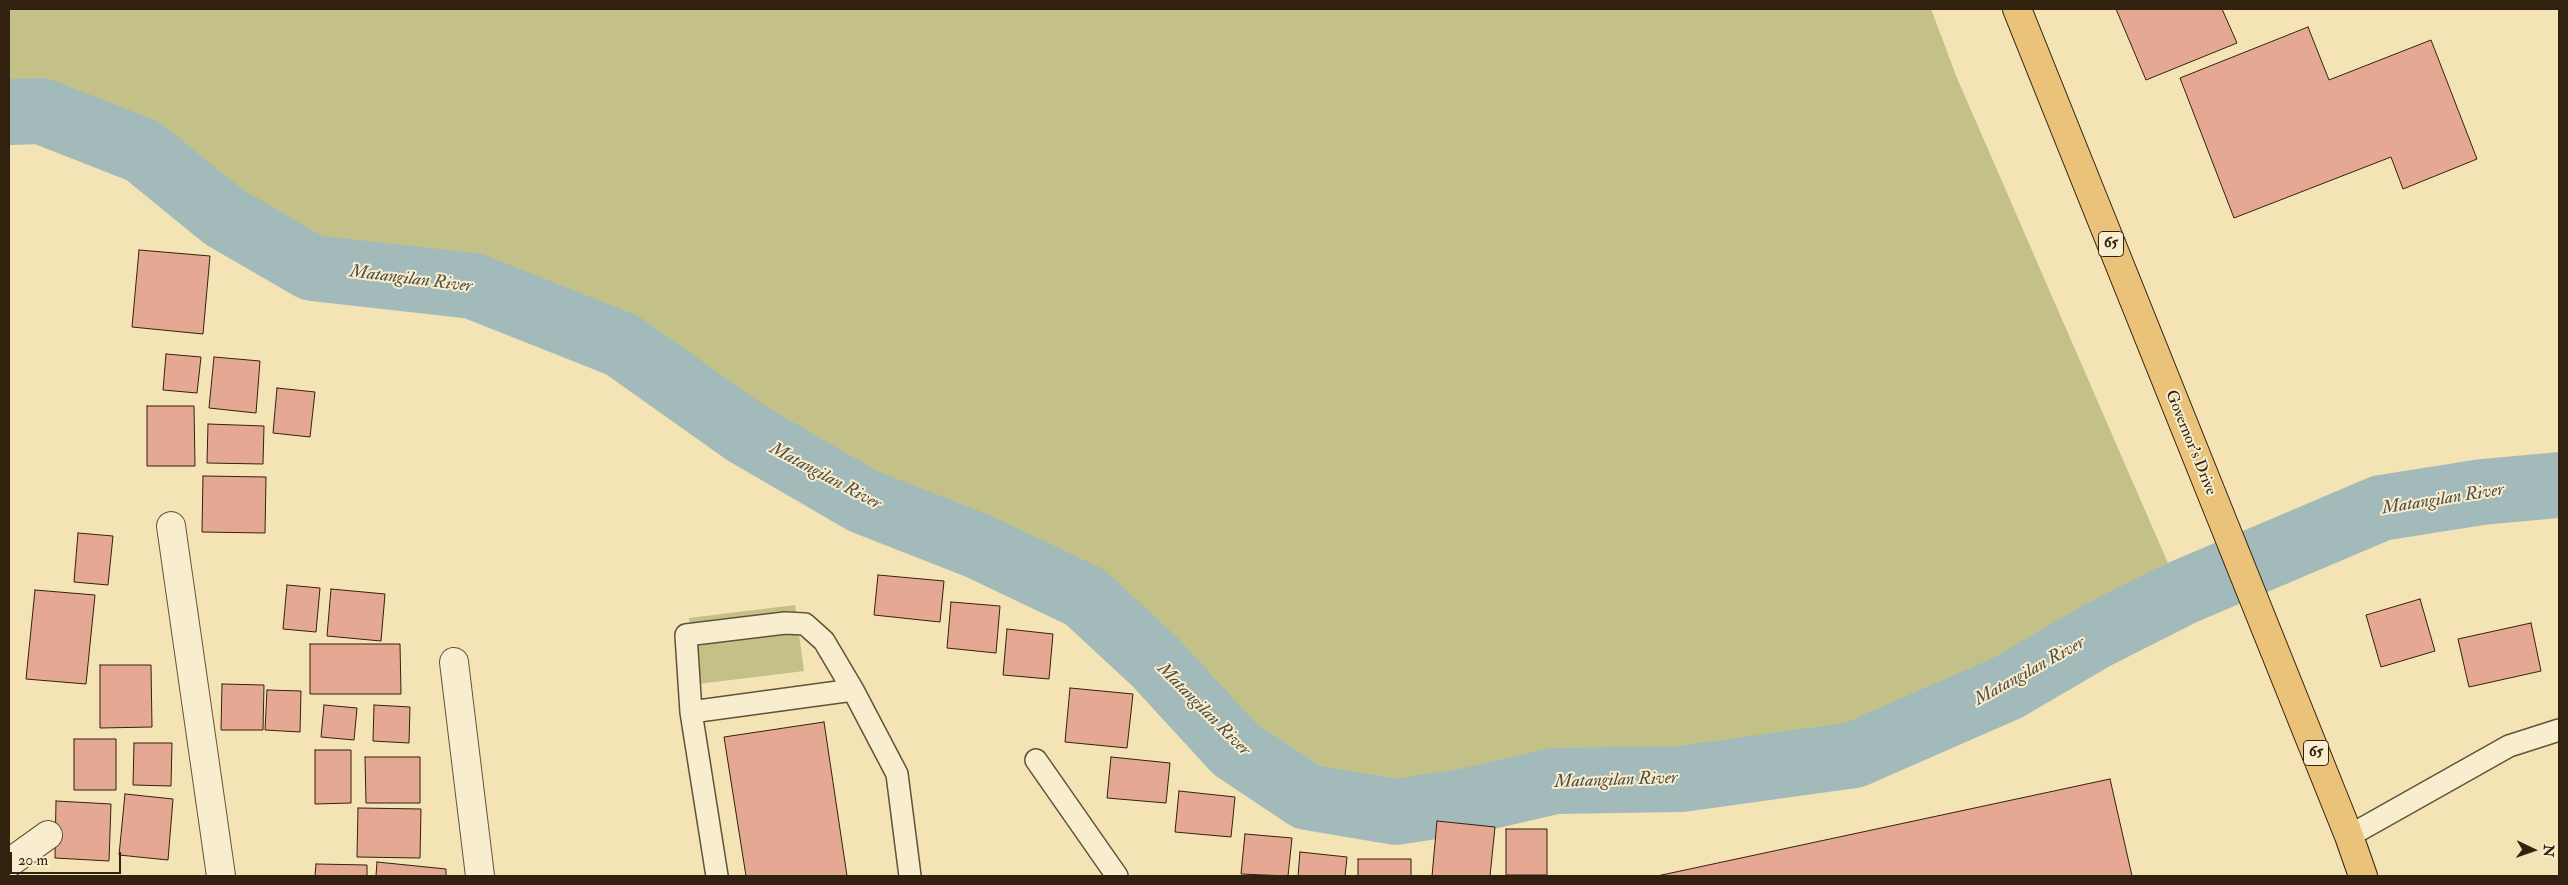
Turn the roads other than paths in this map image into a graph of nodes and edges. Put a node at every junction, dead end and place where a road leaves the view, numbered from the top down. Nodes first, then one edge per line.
1 (2018, 9) edge
2 (171, 526) dead end
3 (454, 662) dead end
4 (853, 690) junction
5 (691, 712) junction
6 (2559, 730) edge
7 (1036, 760) dead end
8 (48, 835) dead end
9 (2349, 836) junction
10 (9, 863) edge
11 (221, 876) edge
12 (480, 876) edge
13 (717, 876) edge
14 (910, 876) edge
15 (1117, 876) edge
16 (2363, 876) edge

1 - 9 main road, Governor's Drive / 65
2 - 11 street
3 - 12 street
4 - 5 lane
4 - 5 lane
4 - 14 lane
5 - 13 lane
6 - 9 lane
7 - 15 lane
8 - 10 street
9 - 16 main road, Governor's Drive / 65

